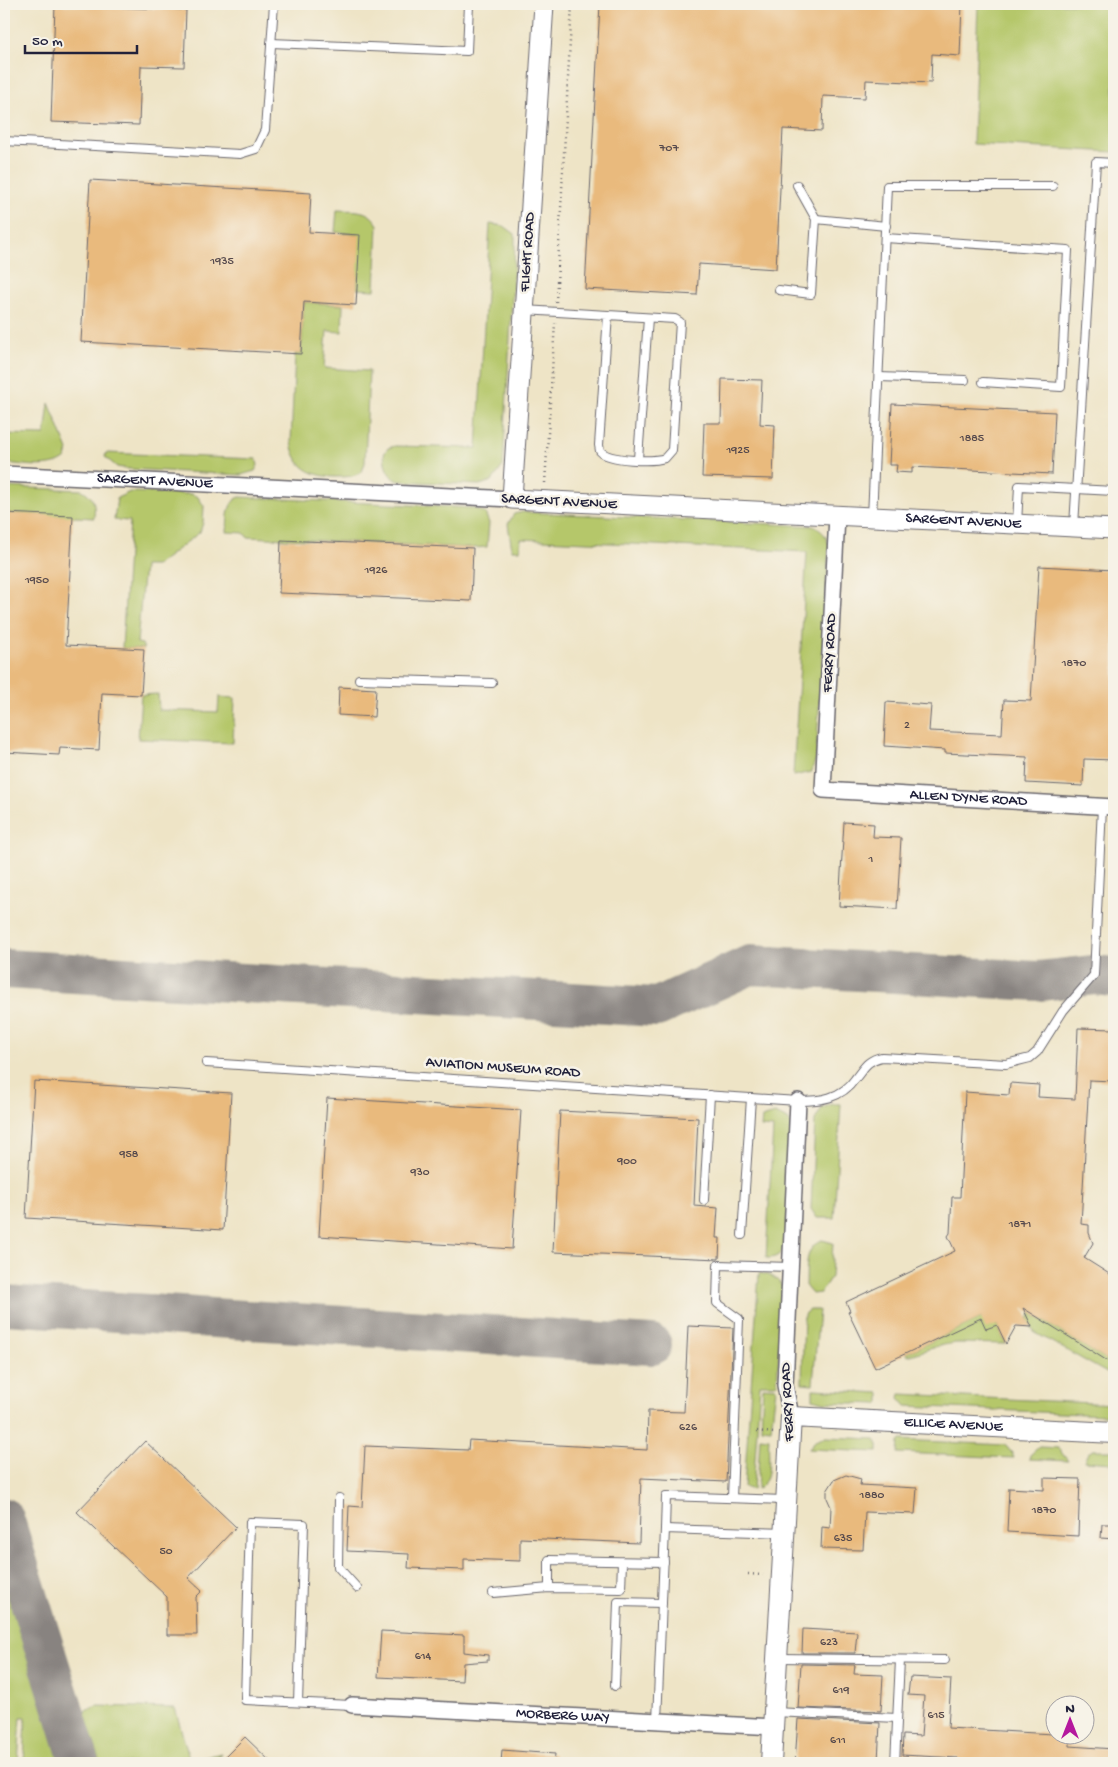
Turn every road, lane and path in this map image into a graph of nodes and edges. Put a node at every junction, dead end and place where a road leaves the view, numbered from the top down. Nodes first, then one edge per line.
1 (274, 4) edge
2 (469, 4) edge
3 (544, 4) edge
4 (572, 4) edge
5 (271, 43) junction
6 (4, 141) edge
7 (1114, 163) edge
8 (797, 185) dead end
9 (1053, 186) dead end
10 (816, 219) junction
11 (886, 226) junction
12 (885, 238) junction
13 (779, 290) dead end
14 (524, 310) junction
15 (556, 312) junction
16 (608, 315) junction
17 (648, 318) junction
18 (878, 377) junction
19 (965, 380) dead end
20 (983, 382) dead end
21 (638, 459) junction
22 (4, 474) edge
23 (545, 483) dead end
24 (1077, 489) junction
25 (1114, 491) edge
26 (512, 499) junction
27 (837, 516) junction
28 (872, 518) junction
29 (1017, 524) junction
30 (1074, 527) junction
31 (1114, 529) edge
32 (359, 679) dead end
33 (492, 683) dead end
34 (823, 790) joint
35 (1108, 807) edge
36 (206, 1063) dead end
37 (710, 1095) junction
38 (751, 1098) junction
39 (798, 1101) junction
40 (704, 1200) dead end
41 (742, 1235) dead end
42 (790, 1267) junction
43 (791, 1417) junction
44 (1114, 1433) edge
45 (339, 1498) dead end
46 (732, 1498) junction
47 (787, 1500) junction
48 (665, 1528) junction
49 (786, 1534) junction
50 (622, 1562) junction
51 (664, 1562) junction
52 (748, 1574) dead end
53 (763, 1575) dead end
54 (357, 1588) dead end
55 (548, 1588) junction
56 (493, 1593) dead end
57 (662, 1603) junction
58 (778, 1658) junction
59 (900, 1660) junction
60 (945, 1660) dead end
61 (615, 1686) dead end
62 (298, 1702) junction
63 (352, 1705) joint
64 (896, 1718) junction
65 (774, 1719) junction
66 (657, 1721) junction
67 (771, 1763) edge
68 (895, 1763) edge

1 - 5 lane
2 - 5 lane
3 - 14 street, FLIGHT ROAD
4 - 15 path
5 - 6 lane
7 - 24 lane
8 - 10 lane
9 - 11 lane
10 - 11 lane
10 - 13 lane
11 - 12 lane
12 - 18 lane
12 - 20 lane
14 - 15 lane
14 - 26 street, FLIGHT ROAD
15 - 16 lane
15 - 23 path
16 - 17 lane
16 - 21 lane
17 - 21 lane
17 - 21 lane
18 - 19 lane
18 - 28 lane
22 - 26 street, SARGENT AVENUE
24 - 25 lane
24 - 29 lane
24 - 30 lane
26 - 27 street, SARGENT AVENUE
27 - 28 street, SARGENT AVENUE
27 - 34 street, FERRY ROAD
28 - 29 street, SARGENT AVENUE
29 - 30 street, SARGENT AVENUE
30 - 31 street, SARGENT AVENUE
32 - 33 lane
34 - 35 street, ALLEN DYNE ROAD
35 - 39 lane, AVIATION MUSEUM ROAD
36 - 37 lane, AVIATION MUSEUM ROAD
37 - 38 lane, AVIATION MUSEUM ROAD
37 - 40 lane
38 - 39 lane, AVIATION MUSEUM ROAD
38 - 41 lane
39 - 42 street, FERRY ROAD
42 - 43 street, FERRY ROAD
42 - 46 lane
43 - 44 main road, ELLICE AVENUE
43 - 47 main road, FERRY ROAD
45 - 54 lane
46 - 47 lane
46 - 48 lane
47 - 49 main road, FERRY ROAD
48 - 49 lane
48 - 51 lane
49 - 58 main road, FERRY ROAD
50 - 51 lane
50 - 55 lane
50 - 55 lane
51 - 57 lane
52 - 53 path
55 - 56 lane
57 - 61 lane
57 - 66 lane
58 - 59 lane
58 - 65 main road, FERRY ROAD
59 - 60 lane
59 - 64 lane
62 - 62 lane
62 - 63 lane
63 - 66 street, MORBERG WAY
64 - 65 lane
64 - 68 lane
65 - 66 street, MORBERG WAY
65 - 67 main road, FERRY ROAD

